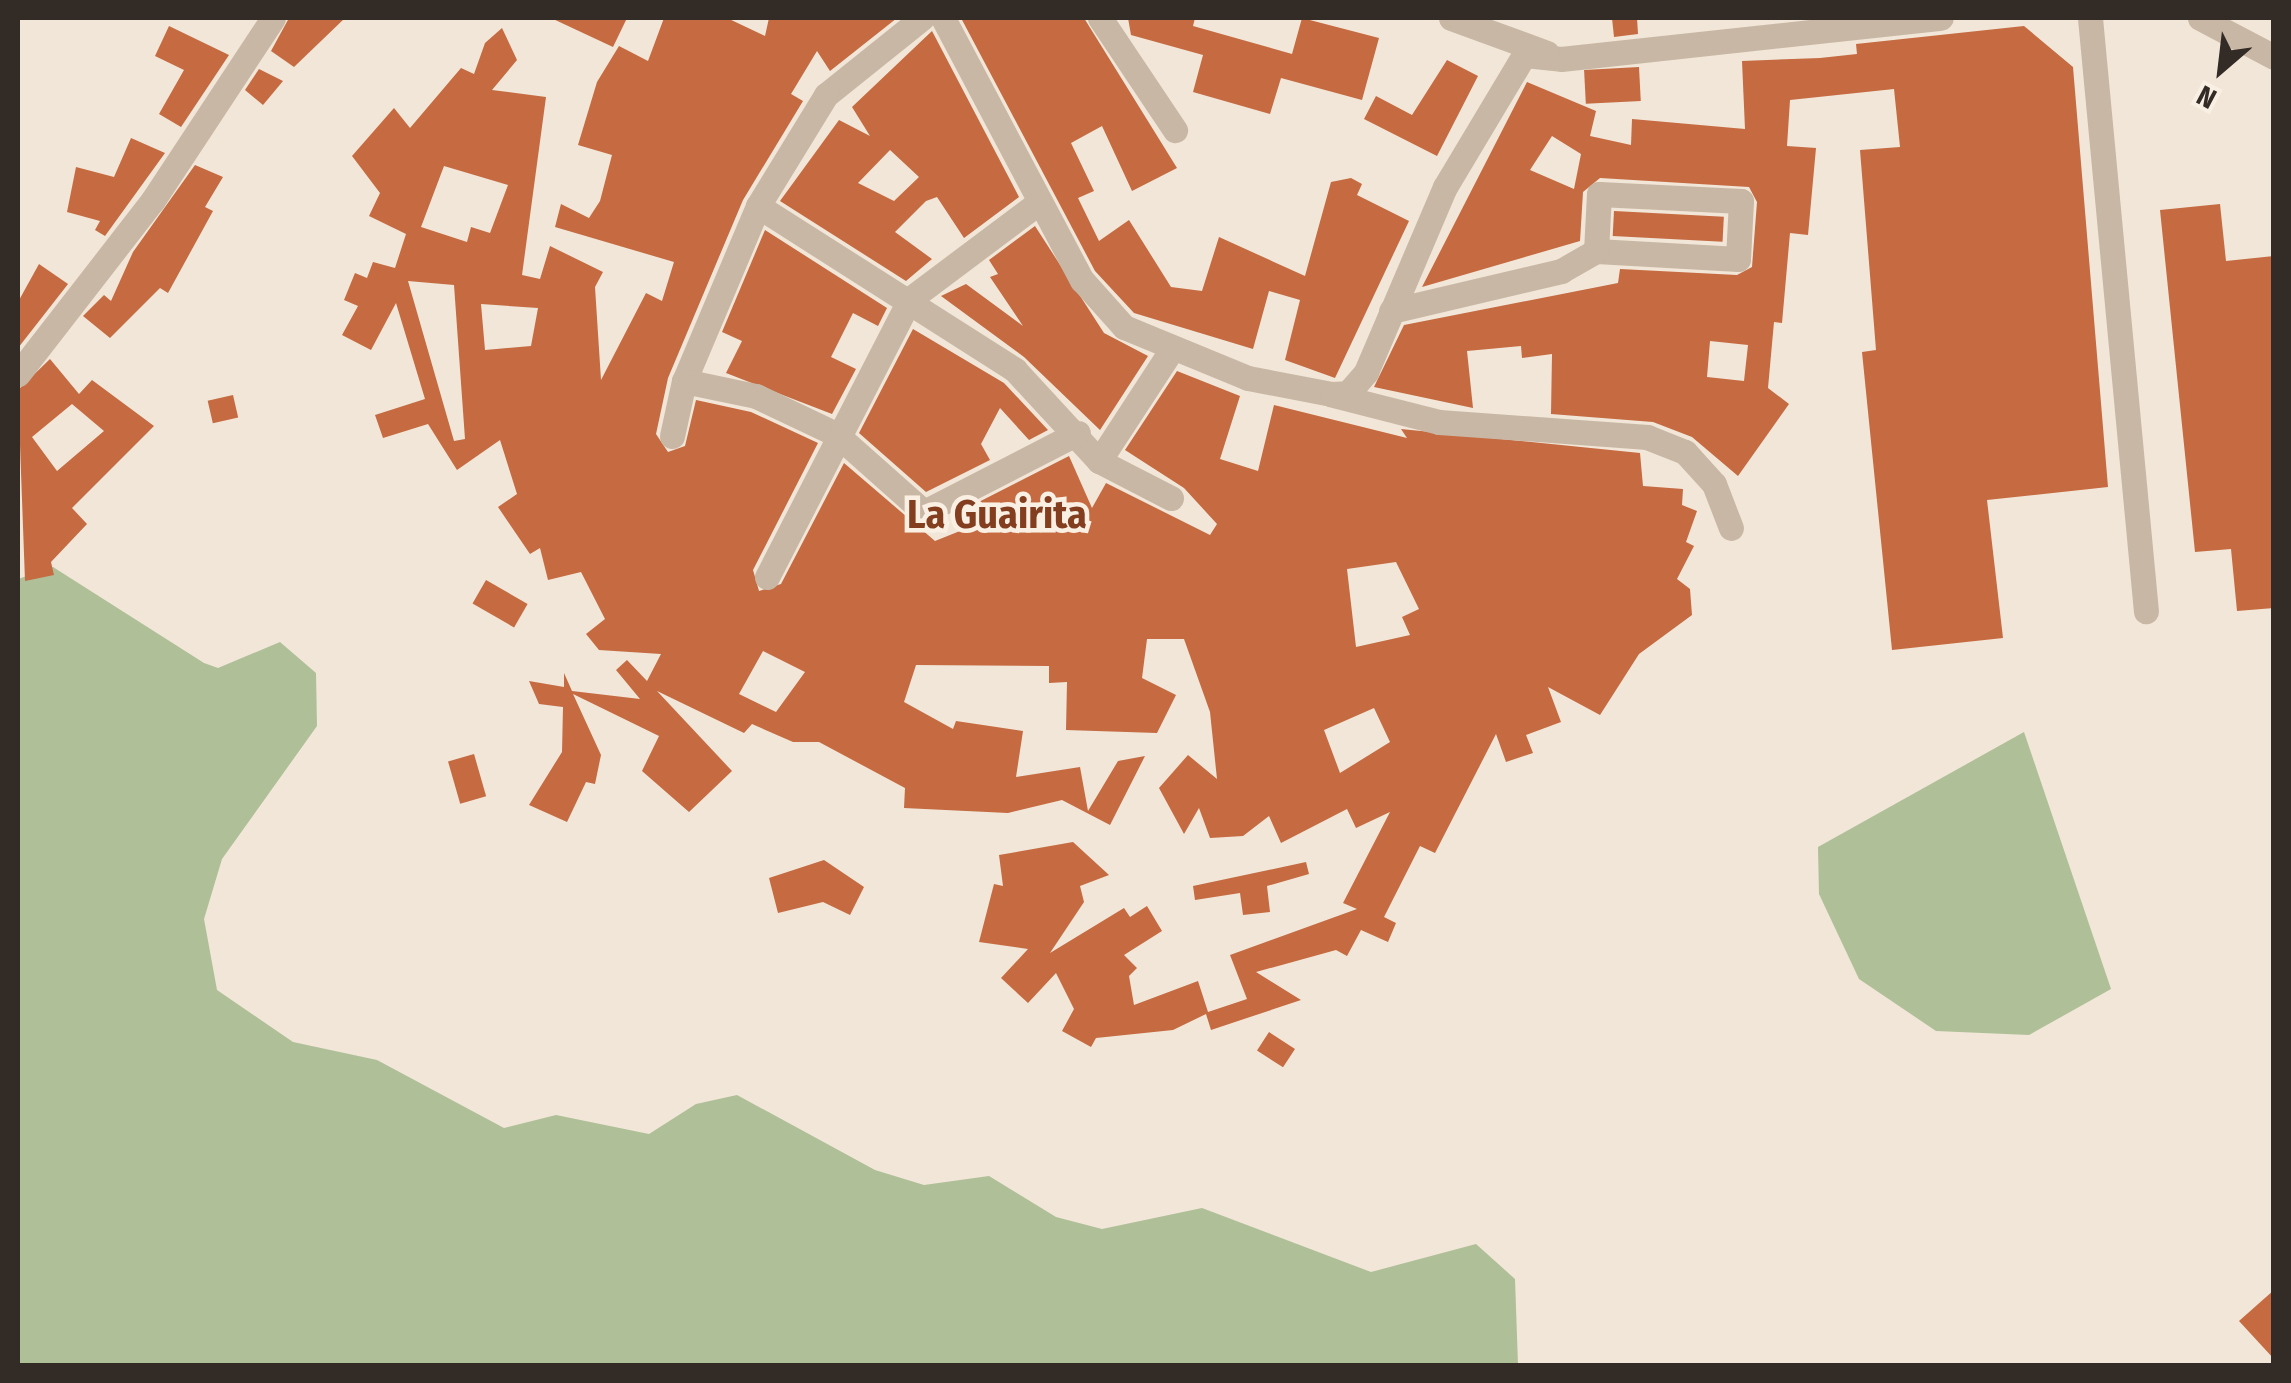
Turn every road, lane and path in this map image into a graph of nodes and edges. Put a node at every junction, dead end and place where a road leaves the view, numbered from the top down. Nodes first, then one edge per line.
1 (273, 18) edge
2 (922, 18) edge
3 (943, 18) edge
4 (1100, 18) edge
5 (1451, 18) edge
6 (1942, 18) edge
7 (2090, 18) edge
8 (2200, 18) edge
9 (2274, 57) edge
10 (1561, 60) junction
11 (1174, 130) dead end
12 (1038, 203) junction
13 (758, 206) junction
14 (1596, 251) junction
15 (910, 299) junction
16 (1391, 311) junction
17 (1170, 352) junction
18 (18, 374) edge
19 (684, 381) junction
20 (1331, 394) junction
21 (1078, 433) junction
22 (836, 434) junction
23 (672, 436) dead end
24 (1100, 461) junction
25 (1172, 498) dead end
26 (1730, 528) dead end
27 (767, 576) dead end
28 (2146, 611) dead end

1 - 18 street
2 - 13 street
3 - 12 street
4 - 11 street
5 - 10 street
6 - 10 street
7 - 28 street
8 - 9 street
10 - 16 street
12 - 15 street
12 - 17 street
13 - 15 street
13 - 19 street
14 - 14 street
14 - 16 street
15 - 21 street
15 - 22 street
16 - 20 street
17 - 20 street
17 - 24 street
19 - 22 street
19 - 23 street
20 - 26 street
21 - 22 street
21 - 24 street
22 - 27 street
24 - 25 street

